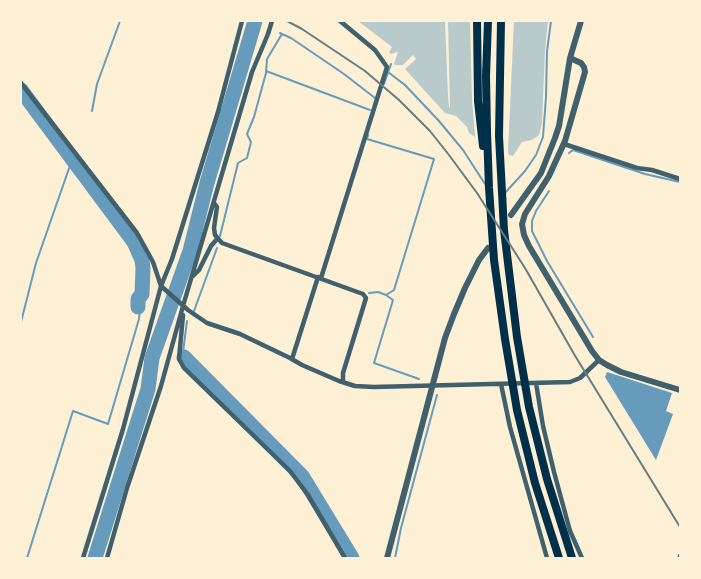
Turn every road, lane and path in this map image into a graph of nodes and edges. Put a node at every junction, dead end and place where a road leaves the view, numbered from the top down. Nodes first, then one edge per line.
1 (242, 21) edge
2 (272, 21) edge
3 (340, 21) edge
4 (477, 21) edge
5 (488, 21) edge
6 (501, 21) edge
7 (580, 21) edge
8 (570, 58) junction
9 (21, 83) edge
10 (484, 132) junction
11 (564, 144) junction
12 (680, 179) edge
13 (214, 203) junction
14 (511, 215) dead end
15 (217, 239) junction
16 (488, 248) dead end
17 (320, 278) junction
18 (191, 279) junction
19 (163, 288) junction
20 (181, 305) junction
21 (292, 359) junction
22 (600, 360) junction
23 (343, 382) junction
24 (536, 383) junction
25 (501, 384) junction
26 (434, 385) junction
27 (680, 390) edge
28 (83, 558) edge
29 (107, 558) edge
30 (345, 558) edge
31 (387, 558) edge
32 (547, 558) edge
33 (559, 558) edge
34 (572, 558) edge
35 (582, 558) edge

1 - 19 street
2 - 13 street
3 - 17 street
4 - 10 highway
5 - 10 highway
6 - 34 highway
7 - 8 street
8 - 11 street
8 - 14 street
9 - 19 street
10 - 33 highway
11 - 12 street
11 - 22 street
13 - 15 street
13 - 18 street
15 - 17 street
15 - 18 street
16 - 26 street
17 - 21 street
17 - 23 street
18 - 20 street
19 - 20 street
19 - 28 street
20 - 21 street
20 - 29 street
20 - 30 street
21 - 23 street
22 - 24 street
22 - 27 street
23 - 26 street
24 - 25 street
24 - 35 street
25 - 26 street
25 - 32 street
26 - 31 street

